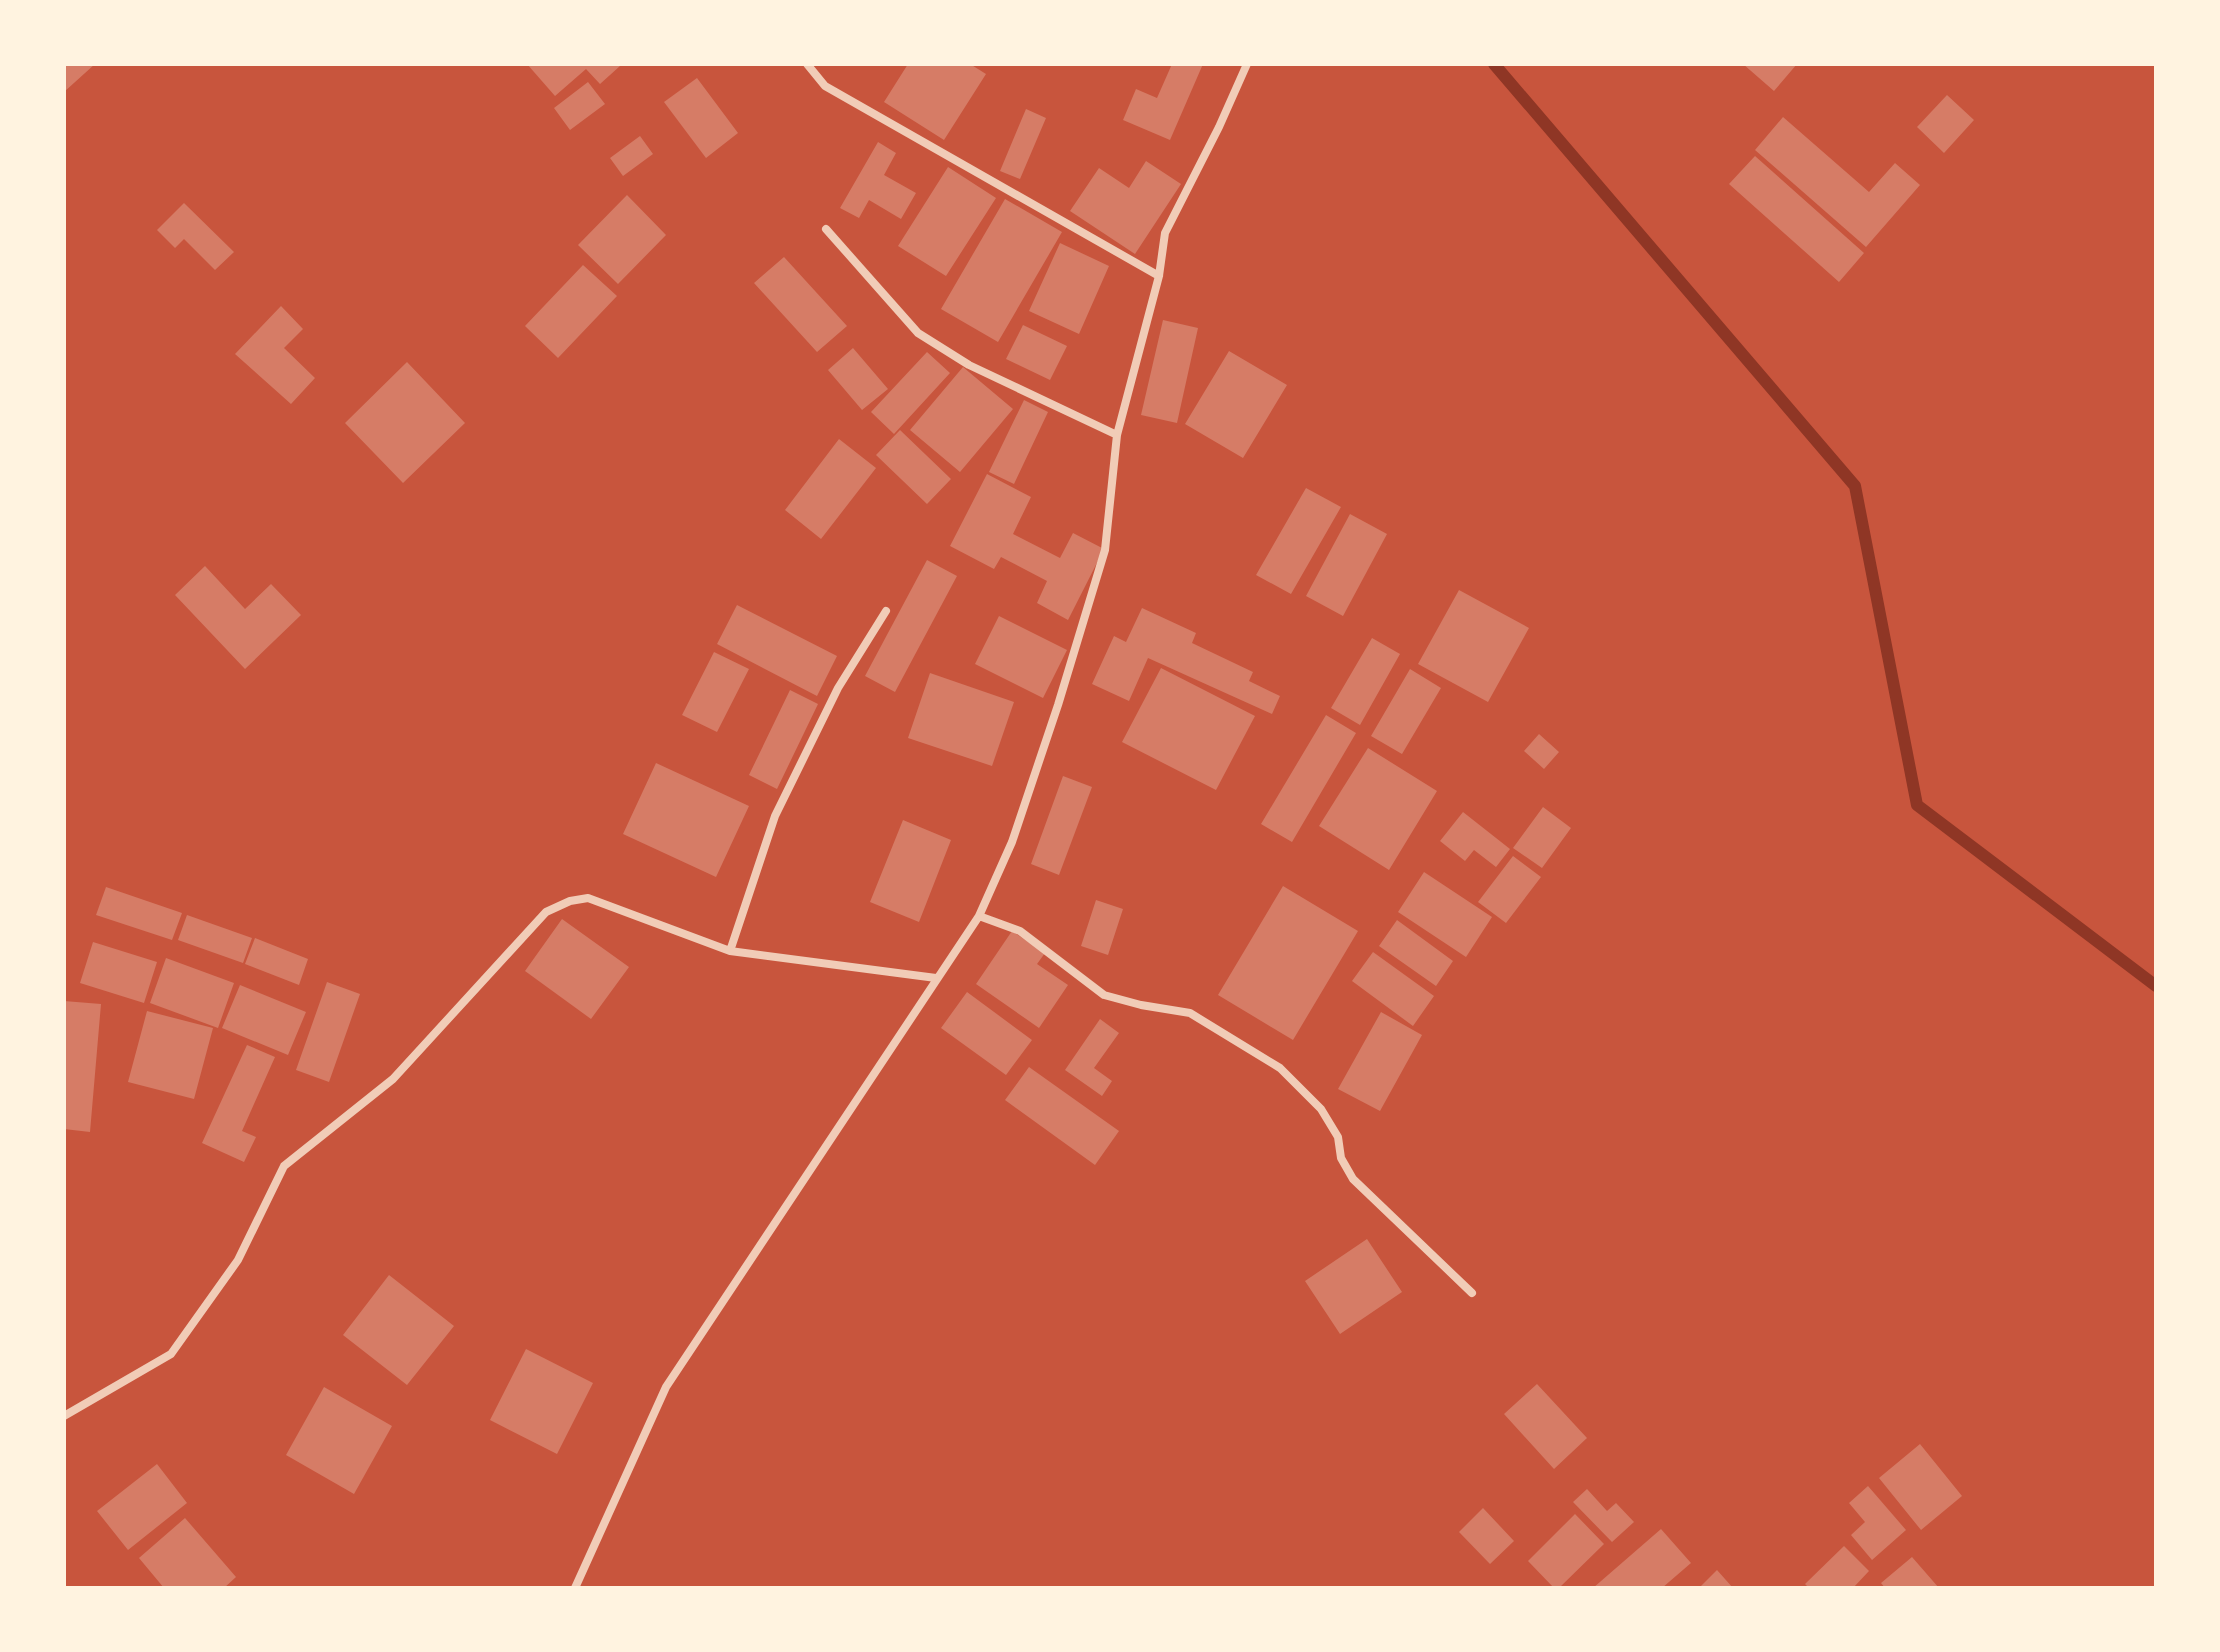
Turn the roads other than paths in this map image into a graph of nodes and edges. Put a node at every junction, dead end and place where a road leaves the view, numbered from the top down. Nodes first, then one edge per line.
1 (807, 64) edge
2 (1247, 64) edge
3 (826, 229) dead end
4 (1159, 276) junction
5 (1117, 435) junction
6 (886, 611) dead end
7 (979, 916) junction
8 (730, 951) junction
9 (936, 978) junction
10 (1472, 1293) dead end
11 (64, 1416) edge
12 (575, 1588) edge

1 - 4 street
2 - 4 street
3 - 5 street
4 - 5 street
5 - 7 street
6 - 8 street
7 - 9 street
7 - 10 street
8 - 9 street
8 - 11 street
9 - 12 street

